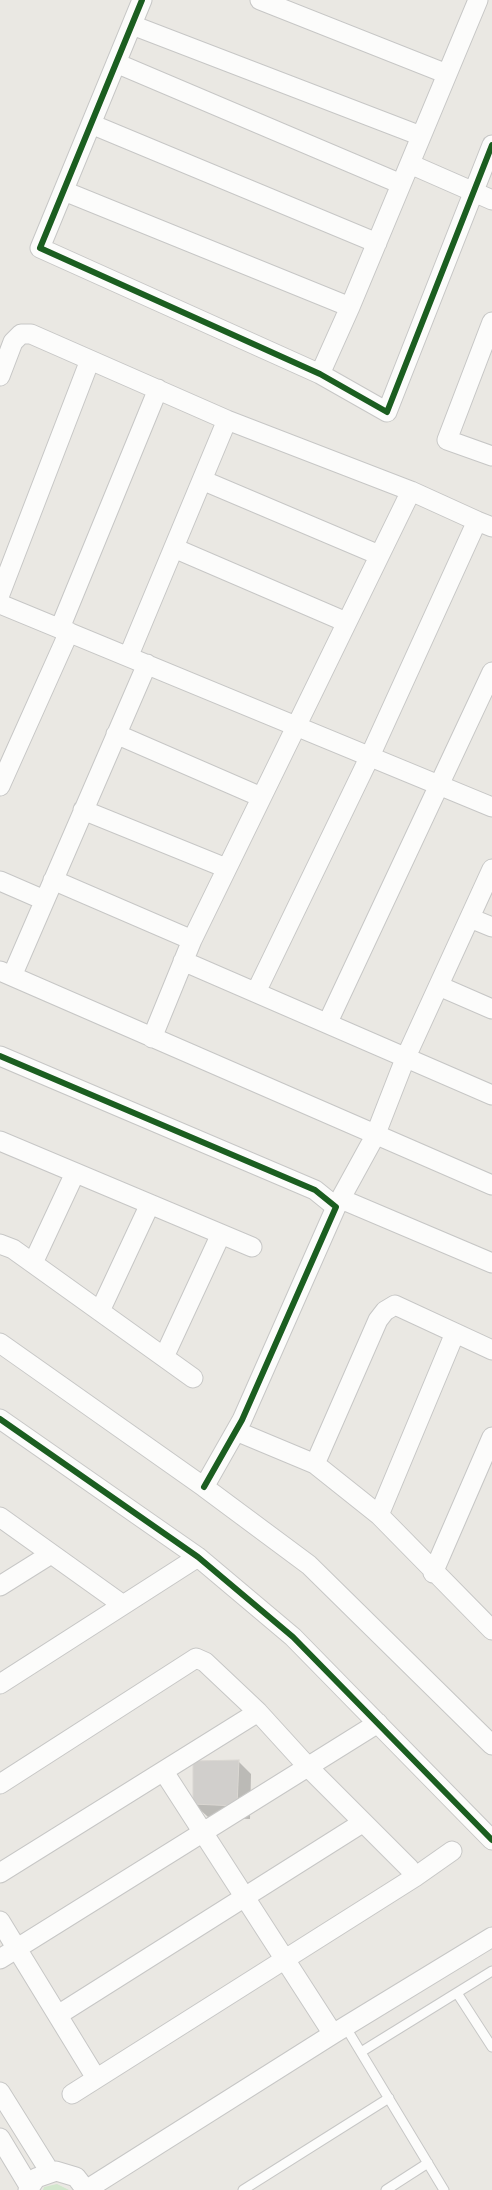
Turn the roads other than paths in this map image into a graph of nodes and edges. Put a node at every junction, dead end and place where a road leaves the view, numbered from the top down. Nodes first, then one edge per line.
1 (142, 0) edge
2 (260, 0) edge
3 (478, 0) edge
4 (132, 25) junction
5 (116, 63) junction
6 (447, 74) junction
7 (91, 124) junction
8 (421, 136) junction
9 (492, 145) edge
10 (410, 164) junction
11 (401, 184) junction
12 (64, 191) junction
13 (473, 193) junction
14 (492, 200) edge
15 (377, 243) junction
16 (350, 307) junction
17 (492, 322) edge
18 (90, 360) junction
19 (484, 367) edge
20 (320, 374) junction
21 (0, 376) edge
22 (158, 388) junction
23 (227, 420) junction
24 (492, 456) edge
25 (202, 480) junction
26 (411, 491) junction
27 (485, 524) edge
28 (174, 548) junction
29 (380, 554) junction
30 (0, 594) edge
31 (0, 604) edge
32 (346, 622) junction
33 (64, 630) junction
34 (129, 655) junction
35 (147, 664) junction
36 (492, 672) edge
37 (296, 725) junction
38 (116, 734) junction
39 (370, 756) junction
40 (439, 785) junction
41 (0, 786) edge
42 (261, 797) junction
43 (492, 807) edge
44 (83, 810) junction
45 (226, 868) junction
46 (492, 869) edge
47 (53, 880) junction
48 (0, 881) edge
49 (44, 900) junction
50 (470, 918) junction
51 (492, 927) edge
52 (192, 940) junction
53 (183, 961) junction
54 (6, 974) edge
55 (439, 986) junction
56 (256, 992) junction
57 (492, 1009) edge
58 (328, 1022) junction
59 (152, 1038) junction
60 (0, 1056) edge
61 (405, 1059) junction
62 (492, 1095) edge
63 (375, 1136) junction
64 (0, 1141) edge
65 (76, 1173) junction
66 (492, 1185) edge
67 (338, 1203) junction
68 (150, 1204) junction
69 (221, 1234) junction
70 (0, 1244) edge
71 (252, 1247) dead end
72 (33, 1263) junction
73 (492, 1263) edge
74 (100, 1311) junction
75 (455, 1333) junction
76 (0, 1343) edge
77 (492, 1350) edge
78 (164, 1357) junction
79 (193, 1378) dead end
80 (0, 1419) edge
81 (236, 1431) junction
82 (492, 1438) edge
83 (315, 1464) junction
84 (204, 1486) junction
85 (379, 1515) junction
86 (0, 1517) edge
87 (51, 1554) junction
88 (198, 1557) junction
89 (434, 1572) junction
90 (0, 1586) edge
91 (122, 1606) junction
92 (492, 1630) edge
93 (0, 1684) edge
94 (258, 1712) junction
95 (378, 1723) junction
96 (488, 1734) edge
97 (309, 1768) junction
98 (164, 1772) junction
99 (0, 1784) edge
100 (362, 1823) junction
101 (202, 1832) junction
102 (492, 1840) edge
103 (452, 1851) dead end
104 (0, 1873) edge
105 (414, 1877) junction
106 (245, 1898) junction
107 (0, 1921) edge
108 (492, 1937) edge
109 (17, 1948) junction
110 (283, 1958) junction
111 (0, 1959) edge
112 (492, 1971) edge
113 (457, 1992) junction
114 (58, 2015) junction
115 (339, 2030) junction
116 (492, 2047) edge
117 (361, 2052) junction
118 (96, 2078) junction
119 (0, 2092) edge
120 (72, 2094) dead end
121 (389, 2098) junction
122 (0, 2138) edge
123 (428, 2164) junction
124 (50, 2172) junction
125 (29, 2188) edge
126 (86, 2190) edge
127 (243, 2190) edge
128 (386, 2190) edge
129 (444, 2190) edge

1 - 4 street
2 - 6 street
3 - 6 street
4 - 5 street
4 - 8 street
5 - 7 street
5 - 11 street
6 - 8 street
7 - 12 street
7 - 15 street
8 - 10 street
9 - 13 street
10 - 11 street
10 - 13 street
11 - 15 street
12 - 16 street
12 - 20 street
13 - 14 street
13 - 20 street
15 - 16 street
16 - 20 street
17 - 19 street
18 - 21 street
18 - 22 street
18 - 30 street
19 - 24 street
22 - 23 street
22 - 33 street
23 - 25 street
23 - 26 street
25 - 28 street
25 - 29 street
26 - 27 street
26 - 29 street
27 - 39 street
28 - 32 street
28 - 34 street
29 - 32 street
31 - 33 street
32 - 37 street
33 - 34 street
33 - 41 street
34 - 35 street
35 - 37 street
35 - 38 street
36 - 40 street
37 - 39 street
37 - 42 street
38 - 42 street
38 - 44 street
39 - 40 street
39 - 56 street
40 - 43 street
40 - 58 street
42 - 45 street
44 - 45 street
44 - 47 street
45 - 52 street
46 - 50 street
47 - 49 street
47 - 52 street
48 - 49 street
49 - 54 street
50 - 51 street
50 - 55 street
52 - 53 street
53 - 56 street
53 - 59 street
54 - 59 street
55 - 57 street
55 - 61 street
56 - 58 street
58 - 61 street
59 - 63 street
60 - 67 street
61 - 62 street
61 - 63 street
63 - 66 street
63 - 67 street
64 - 65 street
65 - 68 street
65 - 72 street
67 - 73 street
67 - 81 street
68 - 69 street
68 - 74 street
69 - 71 street
69 - 78 street
70 - 72 street
72 - 74 street
74 - 78 street
75 - 77 street
75 - 83 street
75 - 85 street
76 - 84 street
78 - 79 street
80 - 88 street
81 - 83 street
81 - 84 street
82 - 89 street
83 - 85 street
84 - 96 street
85 - 89 street
86 - 87 street
87 - 90 street
87 - 91 street
88 - 91 street
88 - 95 street
89 - 92 street
91 - 93 street
94 - 97 street
94 - 98 street
94 - 99 street
95 - 97 street
95 - 102 street
97 - 100 street
97 - 101 street
98 - 101 street
98 - 104 street
100 - 105 street
100 - 106 street
101 - 106 street
101 - 109 street
103 - 105 street
105 - 110 street
106 - 110 street
106 - 114 street
107 - 109 street
108 - 115 street
109 - 111 street
109 - 114 street
110 - 115 street
110 - 118 street
112 - 113 lane
113 - 116 lane
113 - 117 lane
114 - 118 street
115 - 117 lane
115 - 126 street
117 - 121 lane
118 - 120 street
119 - 124 street
121 - 123 lane
121 - 127 lane
122 - 125 street
123 - 128 lane
123 - 129 lane
124 - 125 street
124 - 126 street

